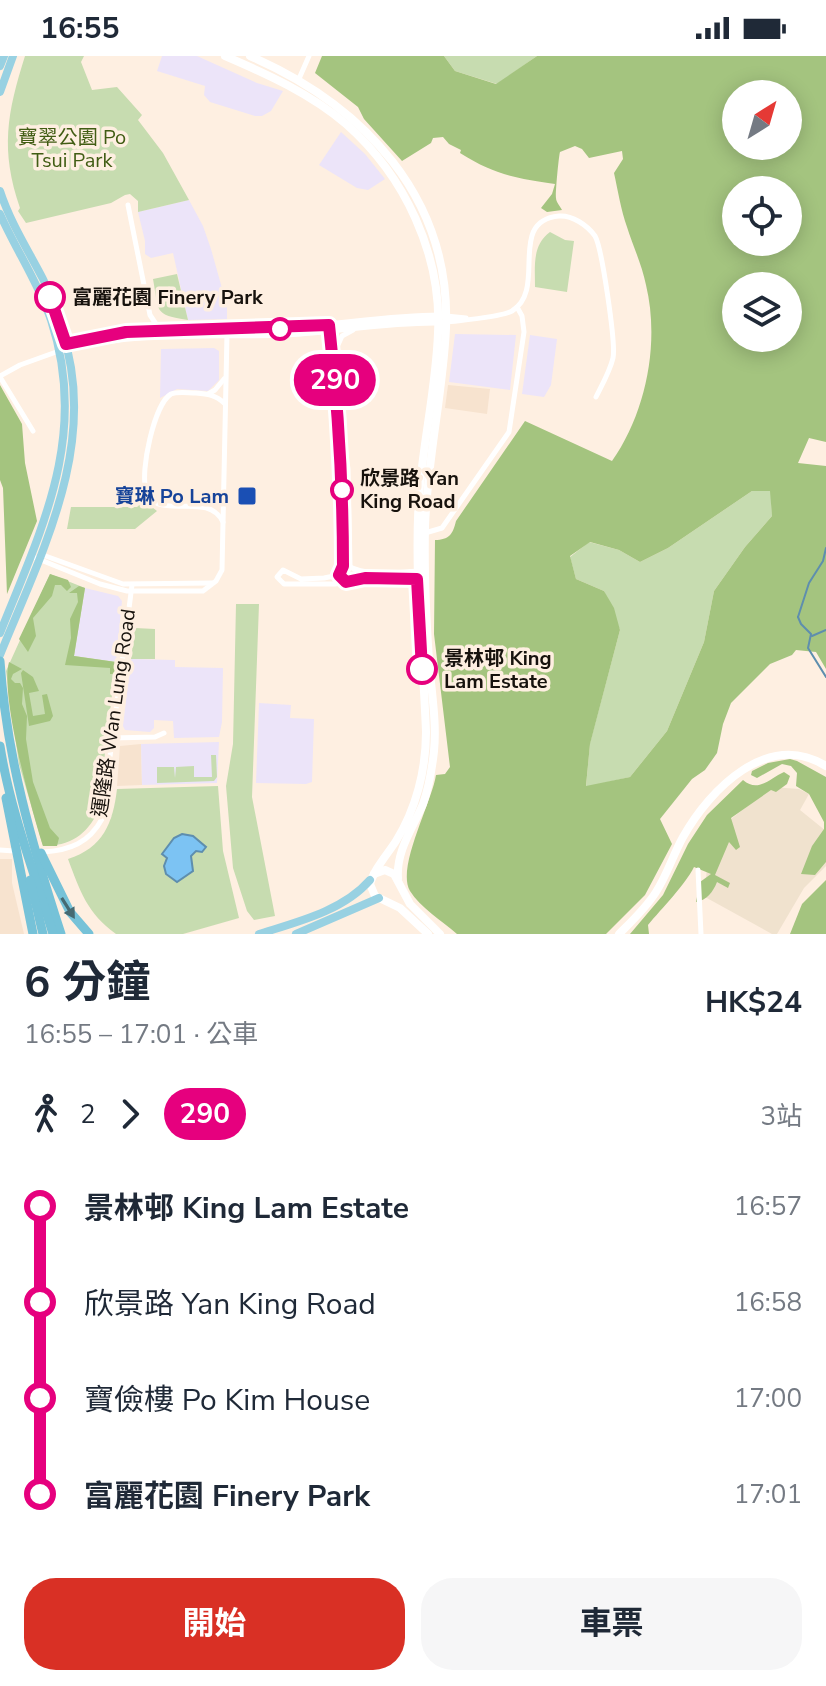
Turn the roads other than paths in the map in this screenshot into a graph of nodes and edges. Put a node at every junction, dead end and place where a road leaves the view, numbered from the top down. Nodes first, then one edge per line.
1 (4, 56) edge
2 (13, 56) edge
3 (225, 56) edge
4 (250, 56) edge
5 (309, 56) edge
6 (0, 66) edge
7 (299, 79) junction
8 (293, 89) junction
9 (0, 92) edge
10 (0, 191) edge
11 (128, 205) dead end
12 (0, 214) edge
13 (147, 301) junction
14 (517, 307) junction
15 (442, 319) junction
16 (356, 327) junction
17 (329, 328) junction
18 (141, 331) junction
19 (160, 331) junction
20 (227, 332) junction
21 (61, 348) junction
22 (333, 357) junction
23 (0, 376) edge
24 (225, 377) junction
25 (207, 394) junction
26 (596, 397) dead end
27 (226, 405) junction
28 (33, 431) dead end
29 (224, 491) junction
30 (205, 507) junction
31 (223, 523) junction
32 (425, 533) junction
33 (35, 555) junction
34 (349, 568) junction
35 (303, 574) dead end
36 (339, 575) junction
37 (421, 575) junction
38 (294, 577) junction
39 (354, 579) junction
40 (346, 582) junction
41 (132, 588) junction
42 (0, 633) edge
43 (0, 658) edge
44 (164, 733) dead end
45 (112, 738) junction
46 (0, 746) edge
47 (826, 766) edge
48 (5, 778) junction
49 (20, 834) junction
50 (35, 843) junction
51 (0, 850) edge
52 (14, 851) dead end
53 (44, 852) dead end
54 (698, 870) dead end
55 (372, 877) junction
56 (398, 880) junction
57 (381, 899) junction
58 (33, 934) edge
59 (43, 934) edge
60 (53, 934) edge
61 (61, 934) edge
62 (89, 934) edge
63 (259, 934) edge
64 (296, 934) edge
65 (428, 934) edge
66 (440, 934) edge
67 (619, 934) edge
68 (701, 934) edge

1 - 6 main road
2 - 9 main road
3 - 8 main road
4 - 7 main road
5 - 7 street
7 - 8 street
7 - 15 main road
8 - 15 main road
10 - 21 main road
11 - 13 street
12 - 21 main road
13 - 18 street
13 - 19 street
14 - 15 street
14 - 26 street
14 - 32 street
15 - 16 street
15 - 17 street
15 - 32 main road
15 - 37 main road
16 - 17 street
16 - 22 street
17 - 20 street
17 - 22 street
18 - 19 street
18 - 21 street
19 - 20 street
20 - 21 street
20 - 24 street
21 - 23 street
21 - 33 main road
22 - 34 street
23 - 28 street
24 - 25 street
24 - 27 street
25 - 27 street
25 - 30 street
27 - 29 street
29 - 30 street
29 - 31 street
30 - 31 street
31 - 41 street
32 - 37 main road
33 - 41 street
33 - 42 main road
33 - 43 main road
34 - 36 street
34 - 37 street
34 - 39 street
35 - 38 street
36 - 38 street
36 - 40 street
37 - 39 street
37 - 55 main road
37 - 56 main road
38 - 40 street
39 - 40 street
41 - 45 street, 運隆路 Wan Lung Road
43 - 50 highway
44 - 45 street
45 - 53 street, 運隆路 Wan Lung Road
46 - 48 highway
47 - 67 main road
48 - 49 highway
48 - 58 highway
49 - 59 highway
49 - 60 highway
50 - 61 highway
50 -> 62 highway
51 - 52 street
54 - 68 street
55 - 56 main road
55 - 57 main road
55 - 63 main road
56 - 57 main road
56 - 66 main road
57 - 64 main road
57 - 65 main road

